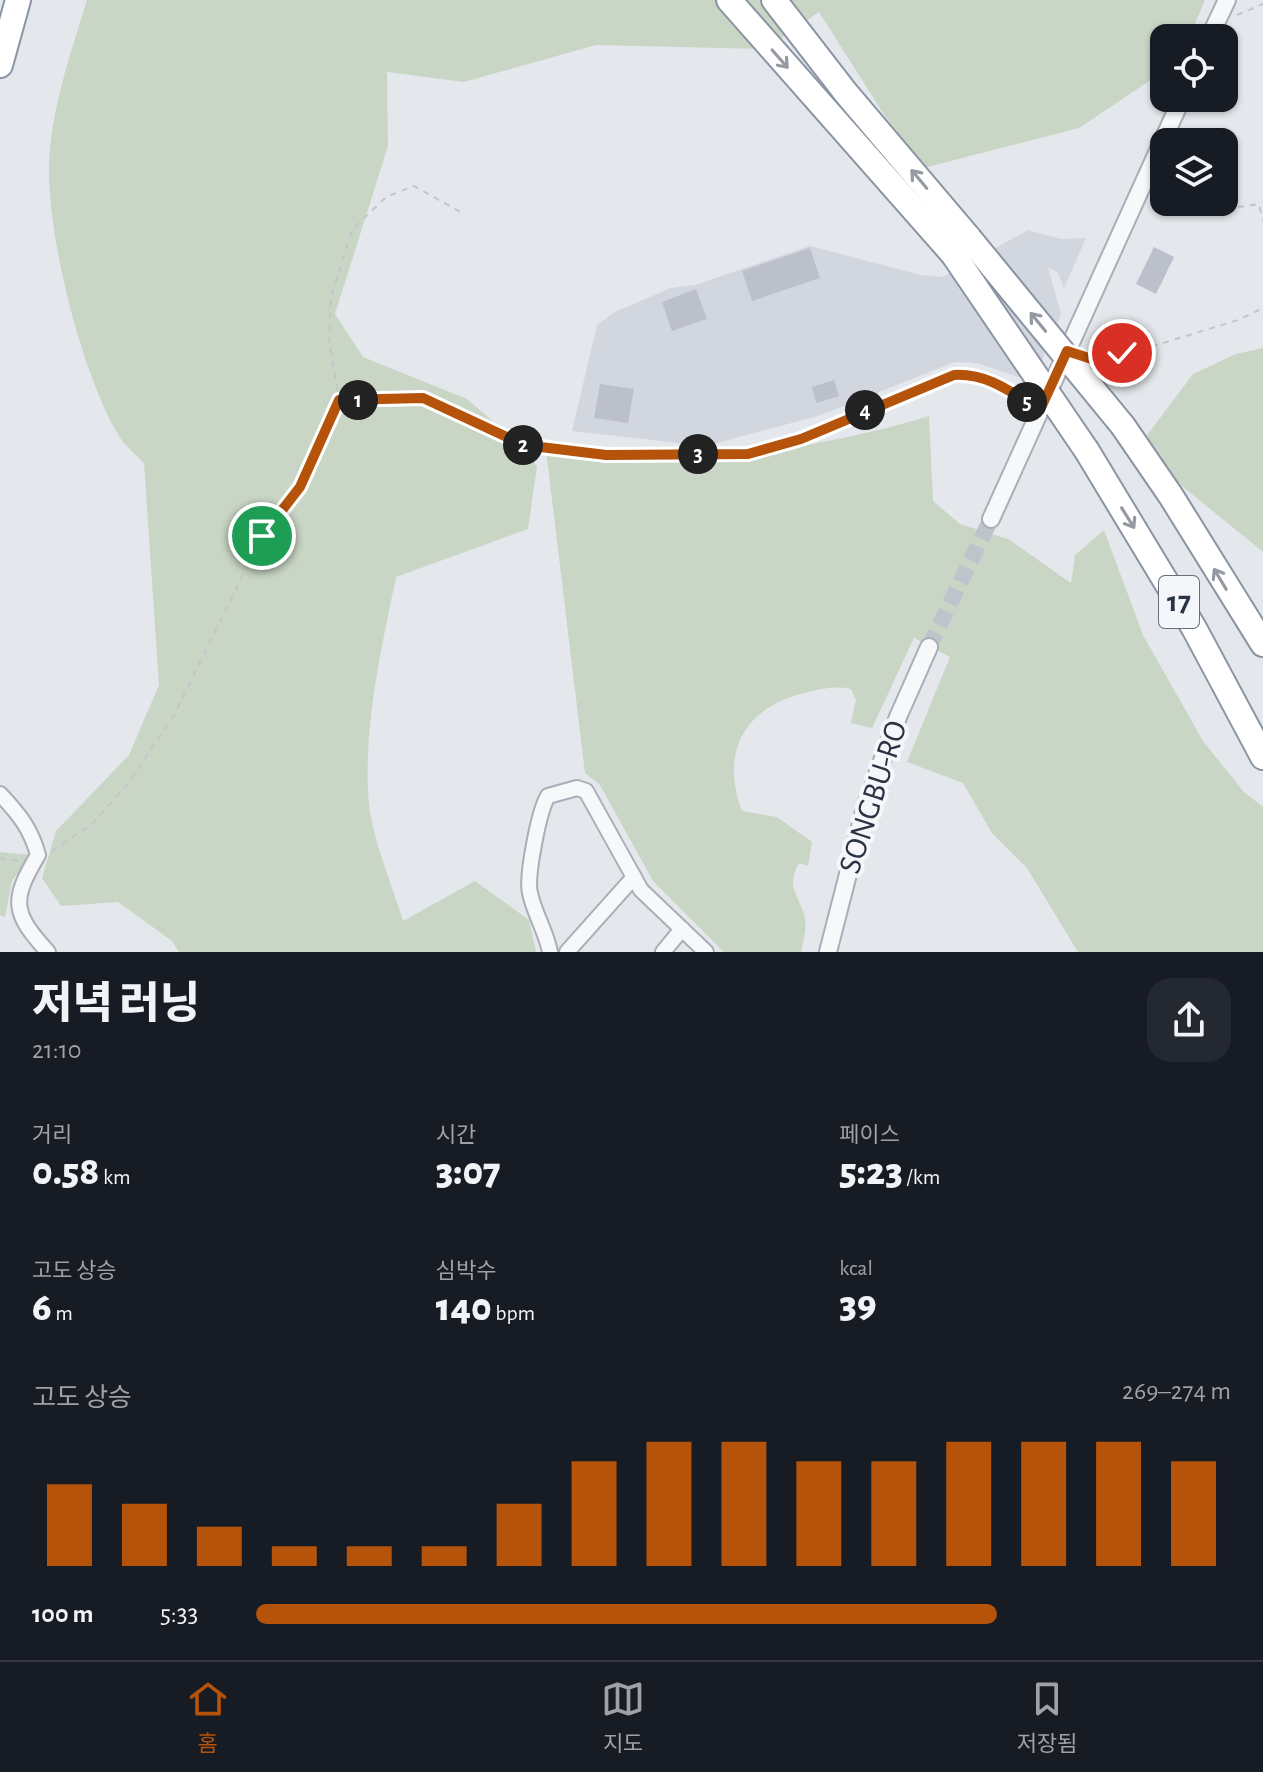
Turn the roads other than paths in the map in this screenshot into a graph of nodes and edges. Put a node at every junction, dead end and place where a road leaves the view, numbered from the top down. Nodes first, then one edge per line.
1 (18, 0) edge
2 (729, 0) edge
3 (774, 0) edge
4 (1227, 0) edge
5 (1216, 24) edge
6 (0, 65) edge
7 (1176, 112) edge
8 (961, 246) junction
9 (991, 519) tunnel mouth
10 (1263, 644) edge
11 (929, 647) tunnel mouth
12 (1263, 757) edge
13 (0, 794) edge
14 (634, 877) junction
15 (682, 929) junction
16 (48, 952) edge
17 (550, 952) edge
18 (567, 952) edge
19 (663, 952) edge
20 (706, 952) edge
21 (828, 952) edge

1 - 6 highway
2 -> 8 highway, 17
8 -> 3 highway, 17
4 - 5 street
7 - 9 street
10 -> 8 highway, 17, bridge
8 -> 12 highway, 17, bridge
11 - 21 street, SONGBU-RO
13 - 16 street
14 - 15 street
14 - 17 street
14 - 18 street
15 - 19 street
15 - 20 street

